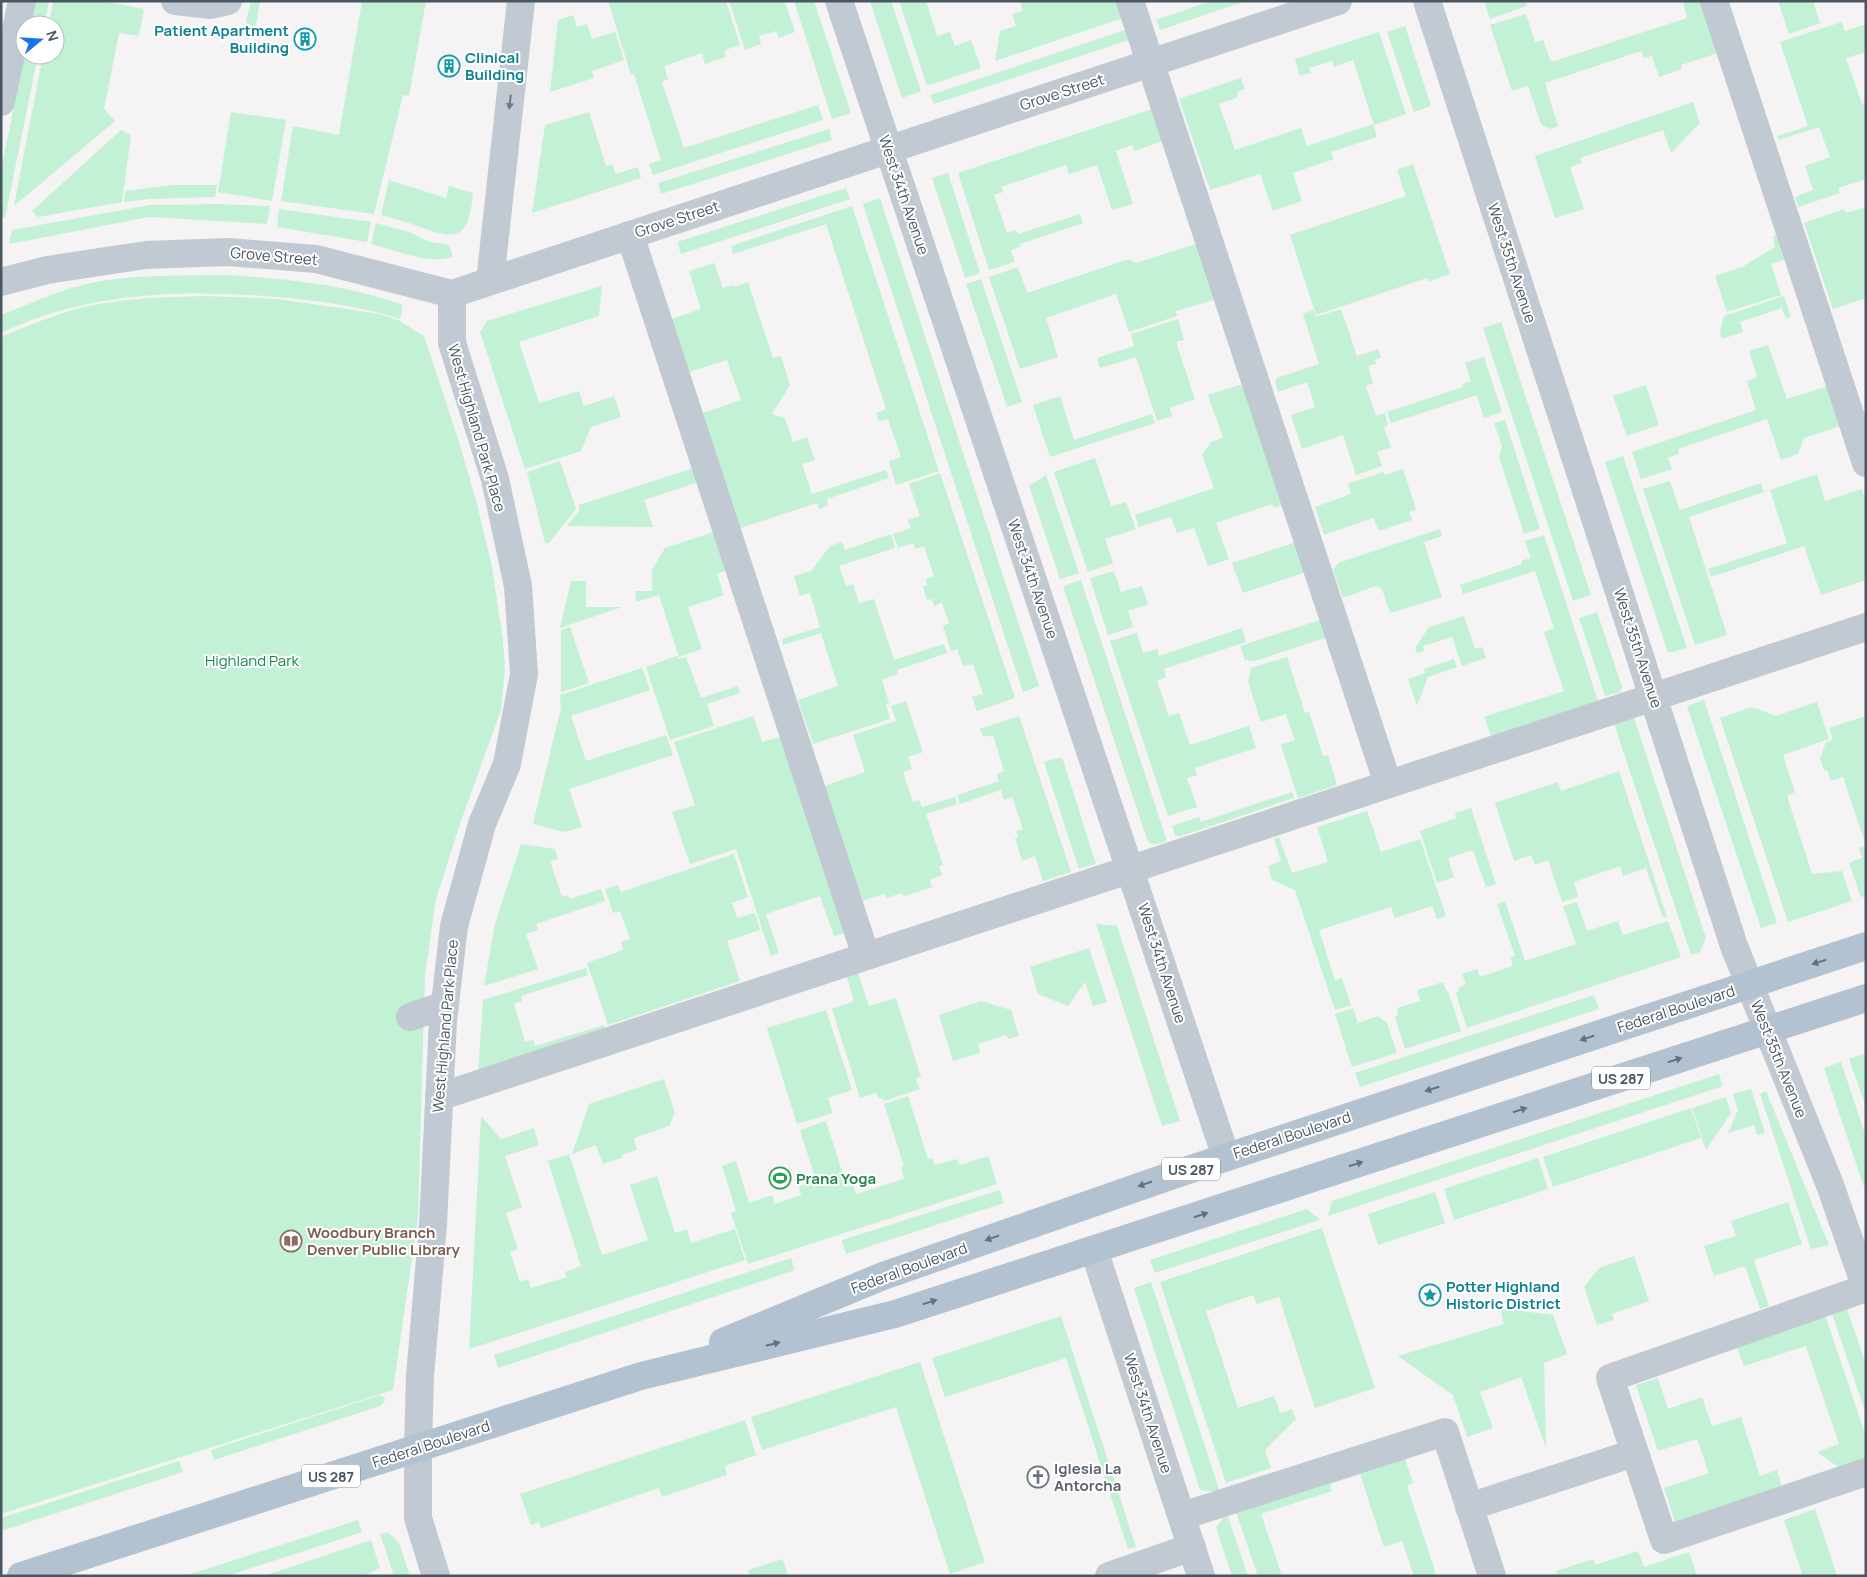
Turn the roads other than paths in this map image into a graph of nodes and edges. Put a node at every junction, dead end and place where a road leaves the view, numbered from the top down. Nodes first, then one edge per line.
1 (22, 1) edge
2 (174, 1) edge
3 (228, 1) edge
4 (521, 1) edge
5 (839, 1) edge
6 (1130, 1) edge
7 (1338, 1) edge
8 (1427, 1) edge
9 (1714, 1) edge
10 (6, 53) edge
11 (1150, 63) junction
12 (1, 102) edge
13 (889, 150) junction
14 (630, 235) junction
15 (490, 281) junction
16 (1, 282) edge
17 (452, 294) junction
18 (1866, 464) edge
19 (1866, 627) edge
20 (1654, 697) junction
21 (1388, 784) junction
22 (1130, 869) junction
23 (1866, 946) edge
24 (866, 956) junction
25 (1750, 985) junction
26 (1866, 998) edge
27 (445, 1005) junction
28 (410, 1017) dead end
29 (1767, 1030) junction
30 (439, 1097) junction
31 (1226, 1157) junction
32 (1094, 1250) junction
33 (1866, 1288) edge
34 (641, 1376) junction
35 (418, 1448) junction
36 (1634, 1452) junction
37 (1866, 1472) edge
38 (1470, 1507) junction
39 (1182, 1516) junction
40 (1192, 1548) junction
41 (21, 1576) edge
42 (436, 1576) edge
43 (1109, 1576) edge
44 (1202, 1576) edge
45 (1492, 1576) edge

1 - 10 street
2 - 3 street
4 -> 15 street
5 - 13 street, West 34th Avenue
6 - 11 street
7 - 11 street, Grove Street
8 - 20 street, West 35th Avenue
9 - 18 street
10 - 12 street
11 - 13 street, Grove Street
11 - 21 street
13 - 14 street, Grove Street
13 - 22 street, West 34th Avenue
14 - 15 street, Grove Street
14 - 24 street
15 - 17 street, Grove Street
16 - 17 street, Grove Street
17 - 27 street, West Highland Park Place
19 - 20 street
20 - 21 street
20 - 25 street, West 35th Avenue
21 - 22 street
22 - 24 street
22 - 31 street, West 34th Avenue
23 -> 25 main road, Federal Boulevard / US 287
24 - 30 street
25 - 29 street, West 35th Avenue
25 -> 31 main road, Federal Boulevard / US 287
26 - 29 main road, Federal Boulevard / US 287
27 - 28 street
27 - 30 street, West Highland Park Place
32 -> 29 main road, Federal Boulevard / US 287
29 - 33 street, West 35th Avenue
30 - 35 street, West Highland Park Place
31 -> 34 main road, Federal Boulevard / US 287
34 -> 32 main road, Federal Boulevard / US 287
32 - 39 street, West 34th Avenue
33 - 36 street
34 - 35 main road, Federal Boulevard / US 287
35 - 41 main road, Federal Boulevard / US 287
35 - 42 street, West Highland Park Place
36 - 37 street
36 - 38 street
38 - 39 street
38 - 45 street
39 - 40 street, West 34th Avenue
40 - 43 street
40 - 44 street, West 34th Avenue

